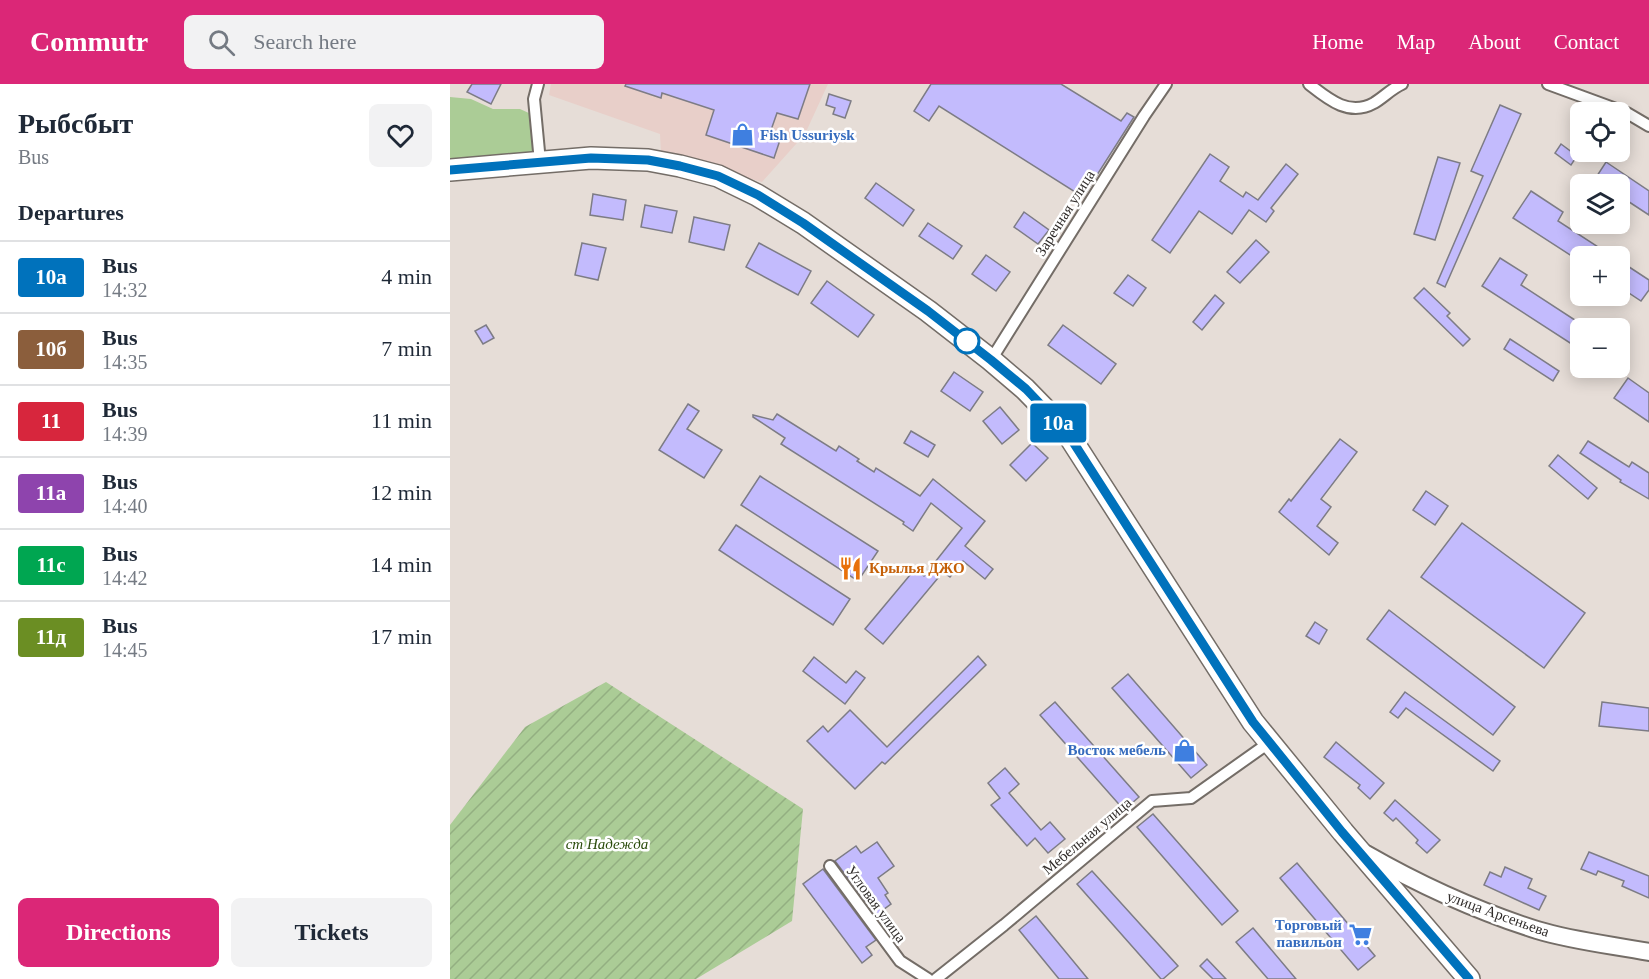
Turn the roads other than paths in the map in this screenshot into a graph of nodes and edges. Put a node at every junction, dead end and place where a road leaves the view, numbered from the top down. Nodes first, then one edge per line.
1 (538, 84) edge
2 (1166, 84) edge
3 (1309, 84) edge
4 (1402, 84) edge
5 (1548, 84) edge
6 (1649, 126) edge
7 (540, 162) junction
8 (450, 170) edge
9 (991, 360) junction
10 (1270, 742) junction
11 (1356, 848) junction
12 (830, 866) dead end
13 (1649, 952) edge
14 (928, 979) edge
15 (936, 979) edge
16 (1469, 979) edge

1 - 7 street
2 - 9 street, Заречная улица
3 - 4 street
5 - 6 street
7 - 8 highway
7 - 9 highway
9 - 10 highway
10 - 11 highway
10 - 15 street, Мебельная улица
11 - 13 street, улица Арсеньева
11 - 16 highway
12 - 14 street, Угловая улица

